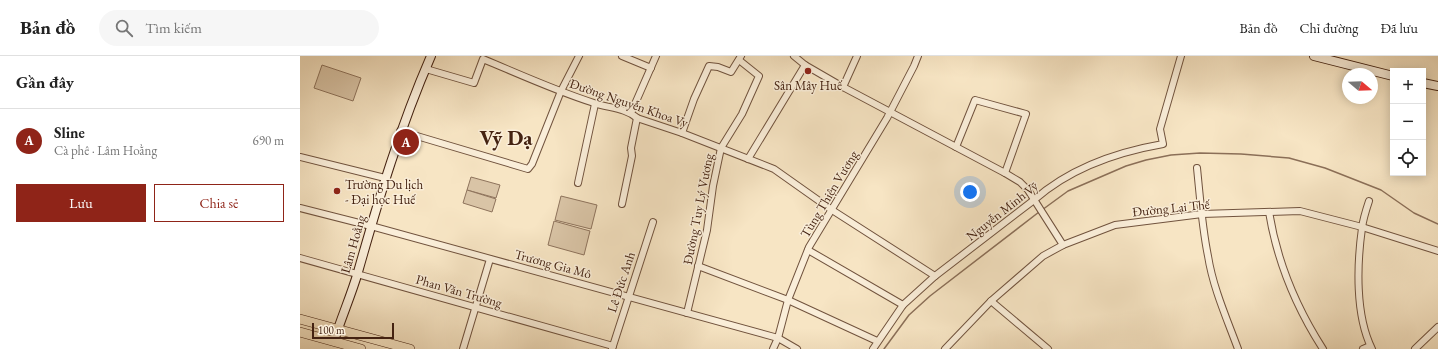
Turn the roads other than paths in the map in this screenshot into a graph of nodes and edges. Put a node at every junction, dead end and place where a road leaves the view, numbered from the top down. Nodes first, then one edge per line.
1 (431, 56) edge
2 (579, 56) edge
3 (622, 56) edge
4 (656, 56) edge
5 (794, 56) edge
6 (857, 56) edge
7 (918, 56) edge
8 (1181, 56) edge
9 (1314, 56) edge
10 (740, 58) edge
11 (805, 65) junction
12 (651, 68) junction
13 (426, 69) junction
14 (1390, 75) edge
15 (1426, 84) edge
16 (1438, 86) edge
17 (843, 87) junction
18 (561, 91) junction
19 (595, 104) junction
20 (891, 111) junction
21 (631, 113) junction
22 (637, 118) junction
23 (400, 132) junction
24 (682, 132) junction
25 (956, 146) junction
26 (721, 148) junction
27 (300, 157) edge
28 (748, 159) junction
29 (1197, 168) dead end
30 (1005, 173) junction
31 (385, 178) junction
32 (578, 183) dead end
33 (1369, 201) dead end
34 (1036, 203) junction
35 (622, 204) dead end
36 (300, 208) edge
37 (832, 210) junction
38 (1268, 212) junction
39 (1202, 214) junction
40 (653, 222) dead end
41 (371, 226) junction
42 (1362, 227) junction
43 (1063, 245) junction
44 (808, 250) junction
45 (1438, 251) edge
46 (300, 258) edge
47 (490, 258) junction
48 (698, 266) junction
49 (357, 274) junction
50 (935, 276) junction
51 (628, 296) junction
52 (788, 300) junction
53 (991, 301) junction
54 (902, 306) junction
55 (476, 307) junction
56 (687, 313) junction
57 (300, 319) edge
58 (1438, 327) edge
59 (338, 330) junction
60 (300, 332) edge
61 (778, 338) junction
62 (877, 341) junction
63 (333, 345) edge
64 (612, 347) edge
65 (1371, 348) edge
66 (361, 349) edge
67 (410, 349) edge
68 (463, 349) edge
69 (773, 349) edge
70 (797, 349) edge
71 (872, 349) edge
72 (945, 349) edge
73 (1048, 349) edge
74 (1238, 349) edge
75 (1323, 349) edge
76 (1363, 349) edge
77 (1414, 349) edge

1 - 13 street, Lâm Hoằng
2 - 18 street
3 - 12 street
4 - 12 street
5 - 11 street
6 - 17 street
7 - 20 street, Tùng Thiện Vương
8 - 34 street, Nguyễn Minh Vỹ
9 - 14 street
10 - 24 street
10 - 26 street, Đường Tuy Lý Vương
11 - 17 street
11 - 28 street
12 - 21 street
13 - 18 street, Đường Nguyễn Khoa Vy
13 - 23 street, Lâm Hoằng
15 - 16 street
17 - 20 street
18 - 19 street, Đường Nguyễn Khoa Vy
18 - 23 street
19 - 21 street, Đường Nguyễn Khoa Vy
19 - 32 street
20 - 25 street
20 - 37 street, Tùng Thiện Vương
21 - 22 street, Đường Nguyễn Khoa Vy
22 - 24 street, Đường Nguyễn Khoa Vy
22 - 35 street
23 - 31 street, Lâm Hoằng
24 - 26 street, Đường Nguyễn Khoa Vy
25 - 30 street
25 - 30 street
26 - 28 street, Đường Nguyễn Khoa Vy
26 - 48 street, Đường Tuy Lý Vương
27 - 31 street
28 - 37 street, Đường Nguyễn Khoa Vy
29 - 39 street
30 - 34 street
31 - 41 street, Lâm Hoằng
33 - 42 street
34 - 43 street
34 - 50 street, Nguyễn Minh Vỹ
36 - 41 street, Trương Gia Mô
37 - 44 street, Tùng Thiện Vương
37 - 50 street, Đường Nguyễn Khoa Vy
38 - 39 street, Đường Lại Thế
38 - 42 street, Đường Lại Thế
38 - 75 street
39 - 43 street, Đường Lại Thế
39 - 74 street
40 - 51 street, Lê Đức Anh
41 - 47 street, Trương Gia Mô
41 - 49 street, Lâm Hoằng
42 - 45 street, Đường Lại Thế
42 - 65 street
43 - 53 street, Đường Lại Thế
44 - 52 street, Tùng Thiện Vương
44 - 54 street
46 - 49 street, Phan Văn Trường
47 - 51 street, Trương Gia Mô
47 - 55 street
48 - 52 street
48 - 56 street, Đường Tuy Lý Vương
49 - 55 street, Phan Văn Trường
49 - 59 street, Lâm Hoằng
50 - 54 street, Nguyễn Minh Vỹ
51 - 56 street, Trương Gia Mô
51 - 64 street, Lê Đức Anh
52 - 61 street, Tùng Thiện Vương
52 - 62 street
53 - 72 street, Đường Lại Thế
53 - 73 street
54 - 62 street, Nguyễn Minh Vỹ
55 - 64 street, Phan Văn Trường
55 - 68 street
56 - 61 street, Trương Gia Mô
57 - 59 main road
58 - 77 street
59 - 63 street, Lâm Hoằng
59 - 67 main road
60 - 63 main road
61 - 69 street, Tùng Thiện Vương
61 - 70 street, Trương Gia Mô
62 - 71 street, Nguyễn Minh Vỹ
63 - 66 main road
65 - 76 street

